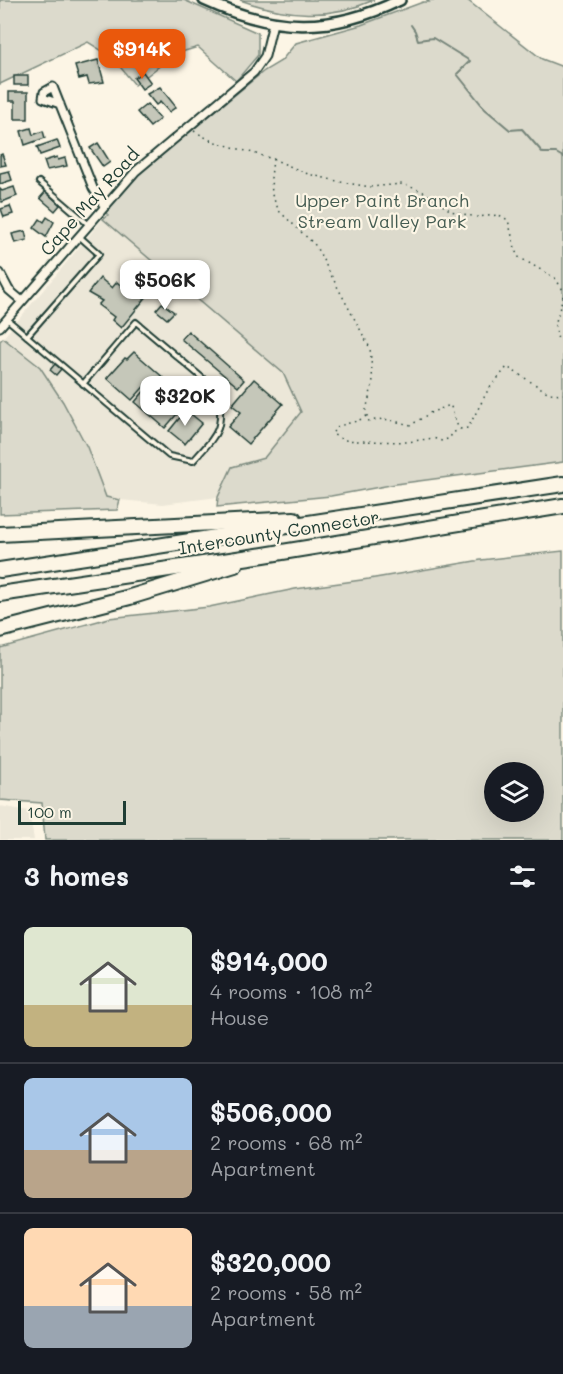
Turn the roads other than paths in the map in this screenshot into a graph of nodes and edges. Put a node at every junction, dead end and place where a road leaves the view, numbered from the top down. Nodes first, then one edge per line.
1 (204, 0) edge
2 (400, 0) edge
3 (273, 23) junction
4 (60, 104) dead end
5 (39, 182) dead end
6 (104, 206) junction
7 (88, 224) junction
8 (78, 236) junction
9 (0, 273) edge
10 (22, 302) junction
11 (7, 319) junction
12 (0, 327) edge
13 (27, 336) junction
14 (83, 384) junction
15 (563, 484) edge
16 (563, 506) edge
17 (342, 518) junction
18 (0, 534) edge
19 (264, 555) junction
20 (0, 570) edge
21 (0, 594) edge
22 (0, 630) edge

1 - 3 street
2 - 3 street
3 - 6 street, Cape May Road
4 - 6 street
5 - 7 lane
6 - 7 street, Cape May Road
7 - 8 street, Cape May Road
8 - 10 street, Cape May Road
8 - 13 lane
9 - 10 street
10 - 11 street, Cape May Road
11 - 12 street, Cape May Road
11 - 13 lane
13 - 14 lane
14 - 14 lane
15 - 17 highway, Intercounty Connector
16 - 19 highway, Intercounty Connector
17 - 18 highway
17 - 20 highway, Intercounty Connector
19 - 21 highway, Intercounty Connector
19 - 22 highway

